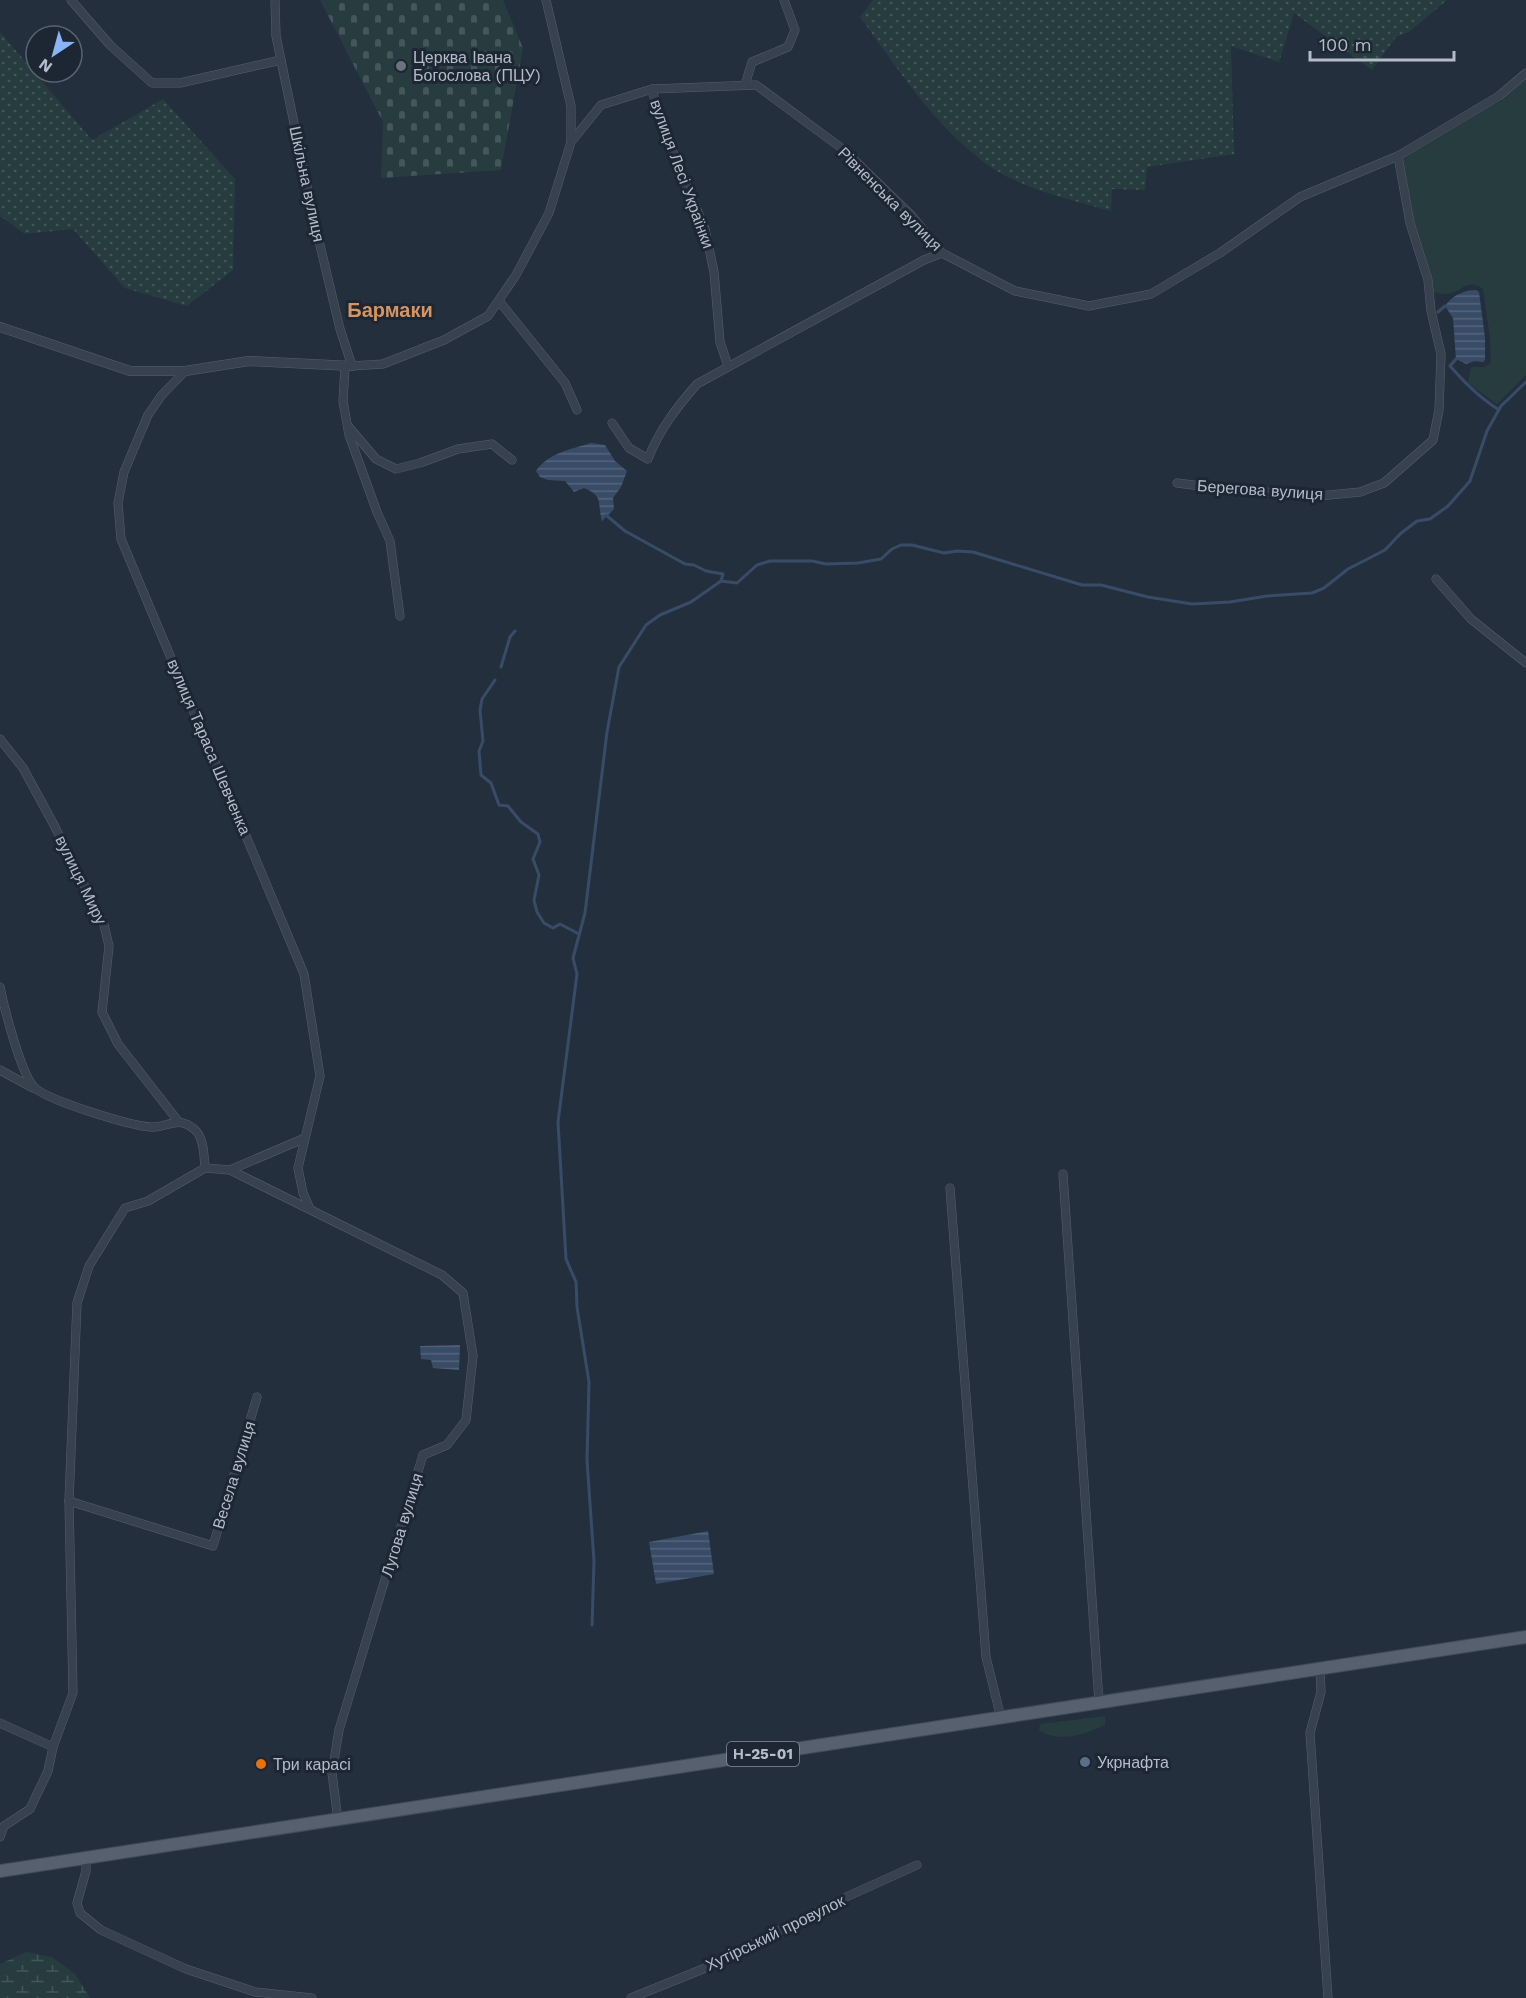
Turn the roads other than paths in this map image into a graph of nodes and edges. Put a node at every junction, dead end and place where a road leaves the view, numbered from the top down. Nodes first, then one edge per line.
1 (71, 0) edge
2 (275, 0) edge
3 (546, 0) edge
4 (784, 0) edge
5 (281, 60) junction
6 (1526, 73) edge
7 (745, 85) junction
8 (652, 89) junction
9 (571, 142) junction
10 (1398, 156) junction
11 (942, 253) junction
12 (499, 301) junction
13 (0, 327) edge
14 (348, 366) junction
15 (728, 366) junction
16 (185, 371) junction
17 (577, 410) dead end
18 (612, 423) dead end
19 (347, 424) junction
20 (512, 460) dead end
21 (1177, 483) dead end
22 (1436, 579) dead end
23 (400, 616) dead end
24 (1526, 663) edge
25 (0, 739) edge
26 (0, 987) edge
27 (0, 1070) edge
28 (37, 1090) junction
29 (178, 1121) junction
30 (305, 1138) junction
31 (205, 1168) junction
32 (230, 1170) junction
33 (1063, 1174) dead end
34 (950, 1188) dead end
35 (310, 1209) junction
36 (257, 1397) dead end
37 (69, 1501) junction
38 (1526, 1637) edge
39 (1320, 1669) junction
40 (1099, 1702) junction
41 (1001, 1718) junction
42 (0, 1723) edge
43 (53, 1747) junction
44 (338, 1820) junction
45 (0, 1837) edge
46 (86, 1858) junction
47 (917, 1864) dead end
48 (0, 1871) edge
49 (312, 1998) edge
50 (631, 1998) edge
51 (1328, 1998) edge

1 - 5 street
2 - 5 street, Шкільна вулиця
3 - 9 street
4 - 7 street
5 - 14 street, Шкільна вулиця
6 - 10 street, Рівненська вулиця
7 - 8 street, Рівненська вулиця
7 - 11 street, Рівненська вулиця
8 - 9 street, Рівненська вулиця
8 - 15 street, вулиця Лесі Українки
9 - 12 street, Рівненська вулиця
10 - 11 street, Рівненська вулиця
10 - 21 street, Берегова вулиця
11 - 15 street
12 - 14 street, Рівненська вулиця
12 - 17 street
13 - 16 street, Рівненська вулиця
14 - 16 street, Рівненська вулиця
14 - 19 street
15 - 18 street
16 - 30 street, вулиця Тараса Шевченка
19 - 20 street
19 - 23 street
22 - 24 street
25 - 29 street, вулиця Миру
26 - 28 street
27 - 28 street
28 - 29 street
29 - 31 street, вулиця Миру
30 - 32 street
30 - 35 street, вулиця Тараса Шевченка
31 - 32 street
31 - 37 street
32 - 35 street, Лугова вулиця
33 - 40 street
34 - 41 street
35 - 44 street, Лугова вулиця
36 - 37 street, Весела вулиця
37 - 43 street
38 - 39 main road, Н-25-01
39 - 40 main road, Н-25-01
39 - 51 street
40 - 41 main road, Н-25-01
41 - 44 main road, Н-25-01
42 - 43 street
43 - 45 street
44 - 46 main road, Н-25-01
46 - 48 main road, Н-25-01
46 - 49 street
47 - 50 street, Хутірський провулок

